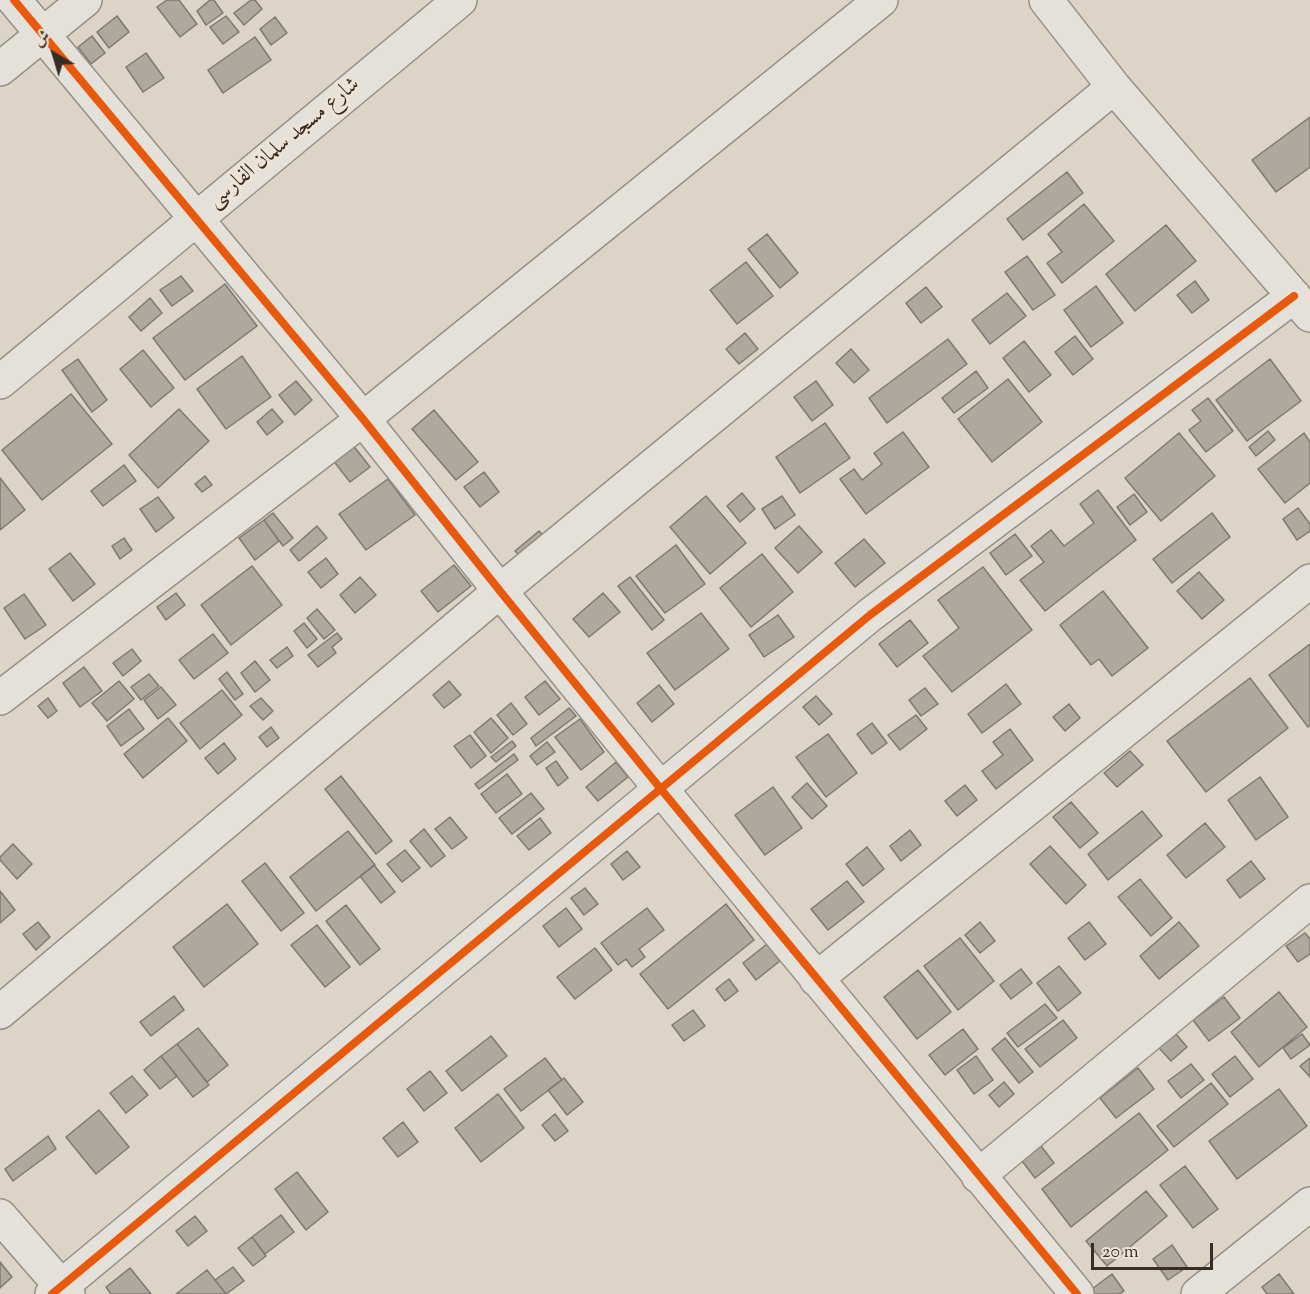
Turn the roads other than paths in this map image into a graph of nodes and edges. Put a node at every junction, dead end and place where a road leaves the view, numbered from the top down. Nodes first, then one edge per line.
1 (14, 0) edge
2 (85, 0) edge
3 (460, 0) edge
4 (881, 0) edge
5 (1046, 0) edge
6 (43, 35) junction
7 (0, 69) edge
8 (1114, 87) junction
9 (196, 218) junction
10 (1302, 305) edge
11 (0, 382) edge
12 (363, 419) junction
13 (1310, 581) edge
14 (500, 591) junction
15 (0, 698) edge
16 (660, 788) junction
17 (1310, 901) edge
18 (816, 979) junction
19 (0, 1012) edge
20 (978, 1176) junction
21 (1310, 1204) edge
22 (0, 1216) edge
23 (60, 1291) edge
24 (1077, 1294) edge
25 (1198, 1294) edge

1 - 6 street
2 - 6 street
3 - 9 street, شارع مسجد سلمان الفارسى
4 - 12 street
5 - 8 street
6 - 7 street
6 - 9 street
8 - 10 street
8 - 14 street
9 - 11 street, شارع مسجد سلمان الفارسى
9 - 12 street
10 - 16 street
12 - 14 street
12 - 15 street
13 - 18 street
14 - 16 street
14 - 19 street
16 - 18 street
16 - 23 street
17 - 20 street
18 - 20 street
20 - 24 street
21 - 25 street
22 - 23 street

